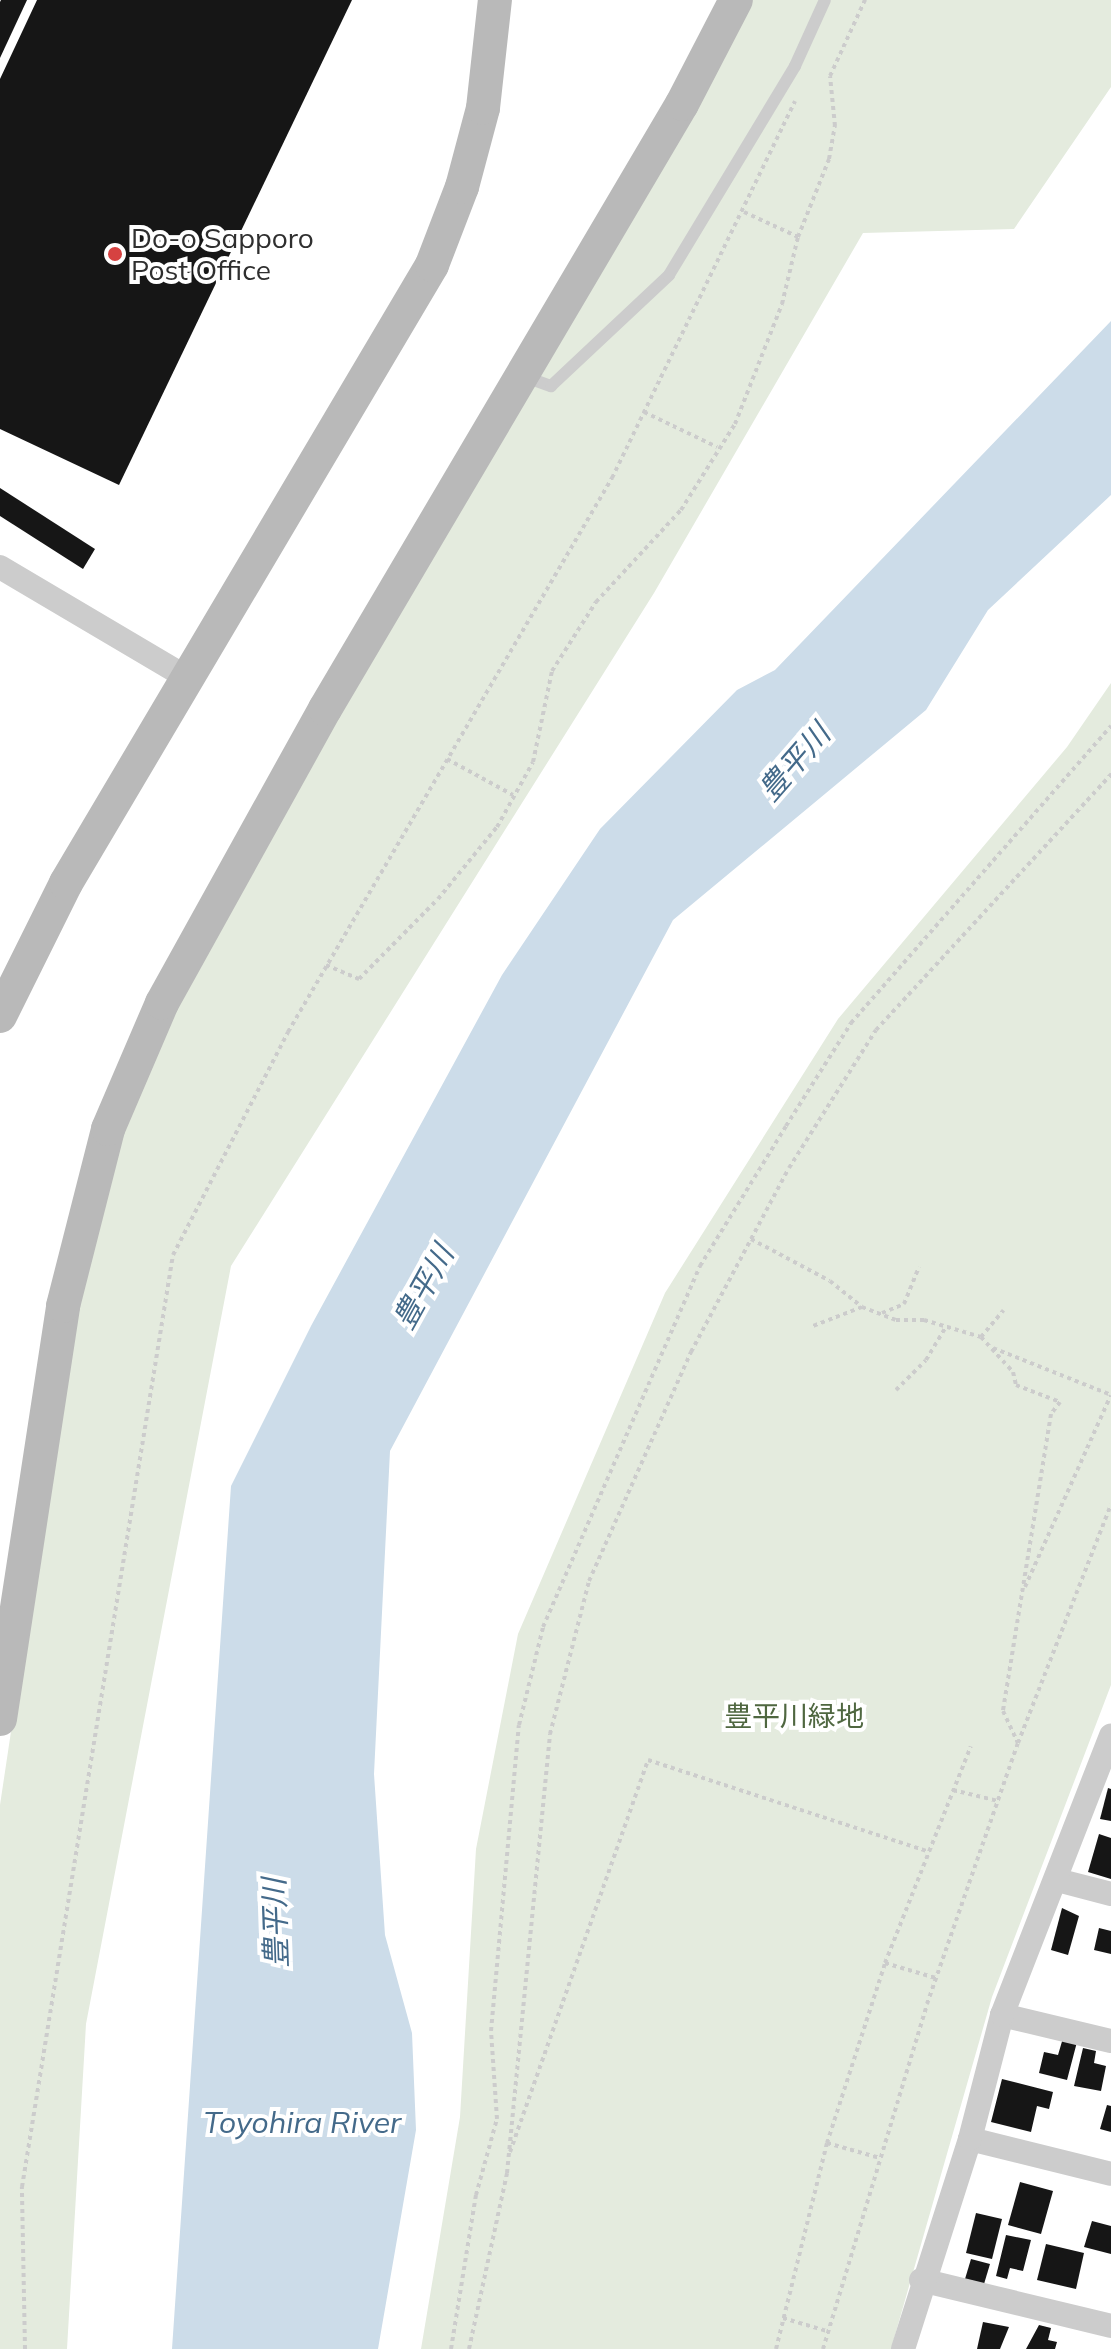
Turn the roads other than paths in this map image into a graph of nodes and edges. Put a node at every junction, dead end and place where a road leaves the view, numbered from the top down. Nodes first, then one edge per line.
1 (495, 0) edge
2 (736, 0) edge
3 (825, 0) edge
4 (519, 374) junction
5 (0, 567) edge
6 (188, 678) junction
7 (0, 1016) edge
8 (0, 1719) edge
9 (1109, 1746) edge
10 (1057, 1880) junction
11 (1111, 1894) edge
12 (1002, 2015) junction
13 (1111, 2041) edge
14 (970, 2139) junction
15 (1111, 2174) edge
16 (921, 2280) junction
17 (1111, 2326) edge
18 (903, 2349) edge

1 - 6 street
2 - 4 street
3 - 4 lane
4 - 8 street
5 - 6 street
6 - 7 street
9 - 10 street
10 - 11 street
10 - 12 street
12 - 13 street
12 - 14 street
14 - 15 street
14 - 16 street
16 - 17 street
16 - 18 street

